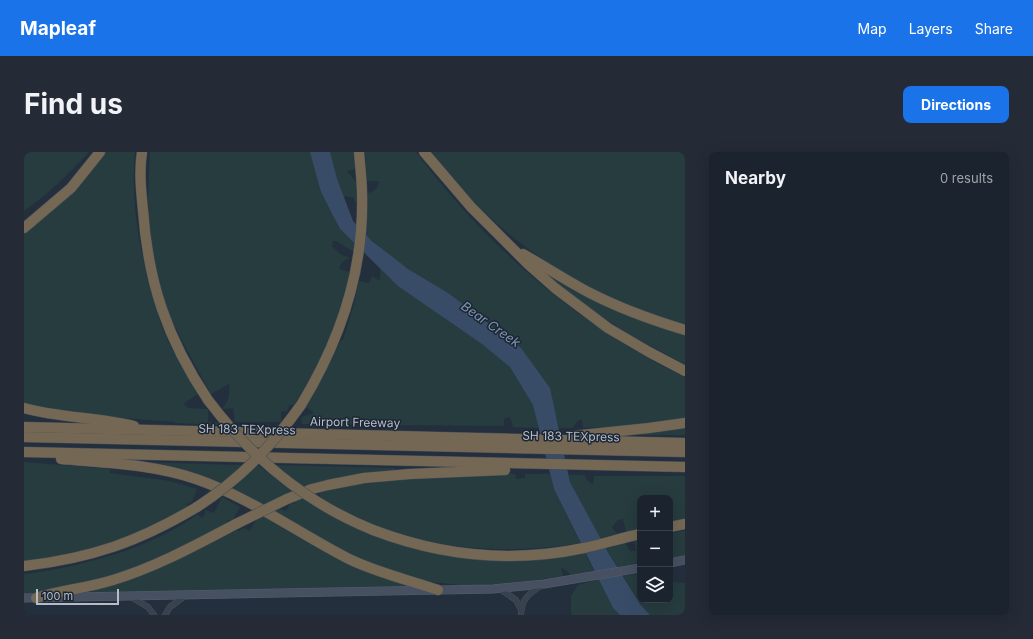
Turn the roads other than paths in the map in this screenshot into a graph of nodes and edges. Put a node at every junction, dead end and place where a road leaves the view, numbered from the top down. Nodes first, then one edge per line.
1 (100, 152) edge
2 (142, 152) edge
3 (358, 152) edge
4 (424, 152) edge
5 (70, 188) junction
6 (24, 219) edge
7 (24, 228) edge
8 (513, 248) junction
9 (685, 330) edge
10 (685, 371) edge
11 (24, 408) edge
12 (685, 423) edge
13 (24, 428) edge
14 (152, 430) junction
15 (24, 437) edge
16 (685, 443) edge
17 (24, 444) edge
18 (584, 452) junction
19 (685, 452) edge
20 (24, 453) edge
21 (515, 455) junction
22 (685, 458) edge
23 (685, 467) edge
24 (685, 524) edge
25 (673, 526) edge
26 (637, 535) edge
27 (685, 560) edge
28 (673, 562) edge
29 (24, 566) edge
30 (637, 568) edge
31 (544, 584) junction
32 (500, 589) junction
33 (438, 590) junction
34 (187, 595) junction
35 (131, 596) junction
36 (24, 598) edge
37 (36, 598) junction
38 (521, 612) edge
39 (154, 615) edge
40 (165, 615) edge

1 - 5 highway
2 - 26 highway, bridge
3 - 29 highway, bridge
4 - 8 highway
5 - 6 highway
5 - 7 highway
8 - 9 highway
8 - 10 highway
11 - 14 highway
12 - 18 highway
13 - 14 highway, Airport Freeway
14 - 21 highway, Airport Freeway
15 - 21 highway, SH 183 TEXpress
16 - 18 highway, Airport Freeway
17 - 21 highway, SH 183 TEXpress
18 - 19 highway, SH 183 TEXpress
18 - 21 highway
18 - 21 highway, SH 183 TEXpress
18 - 21 highway, Airport Freeway
18 - 22 highway, SH 183 TEXpress
18 - 23 highway, Airport Freeway
20 - 21 highway, Airport Freeway
20 - 33 highway
21 - 37 highway, bridge
24 - 25 highway
27 - 28 main road
30 - 31 main road
31 - 32 main road
31 - 38 street
32 - 33 main road
32 - 38 street
33 - 34 main road
34 - 35 main road
34 - 40 street
35 - 37 main road
35 - 39 street
36 - 37 main road

